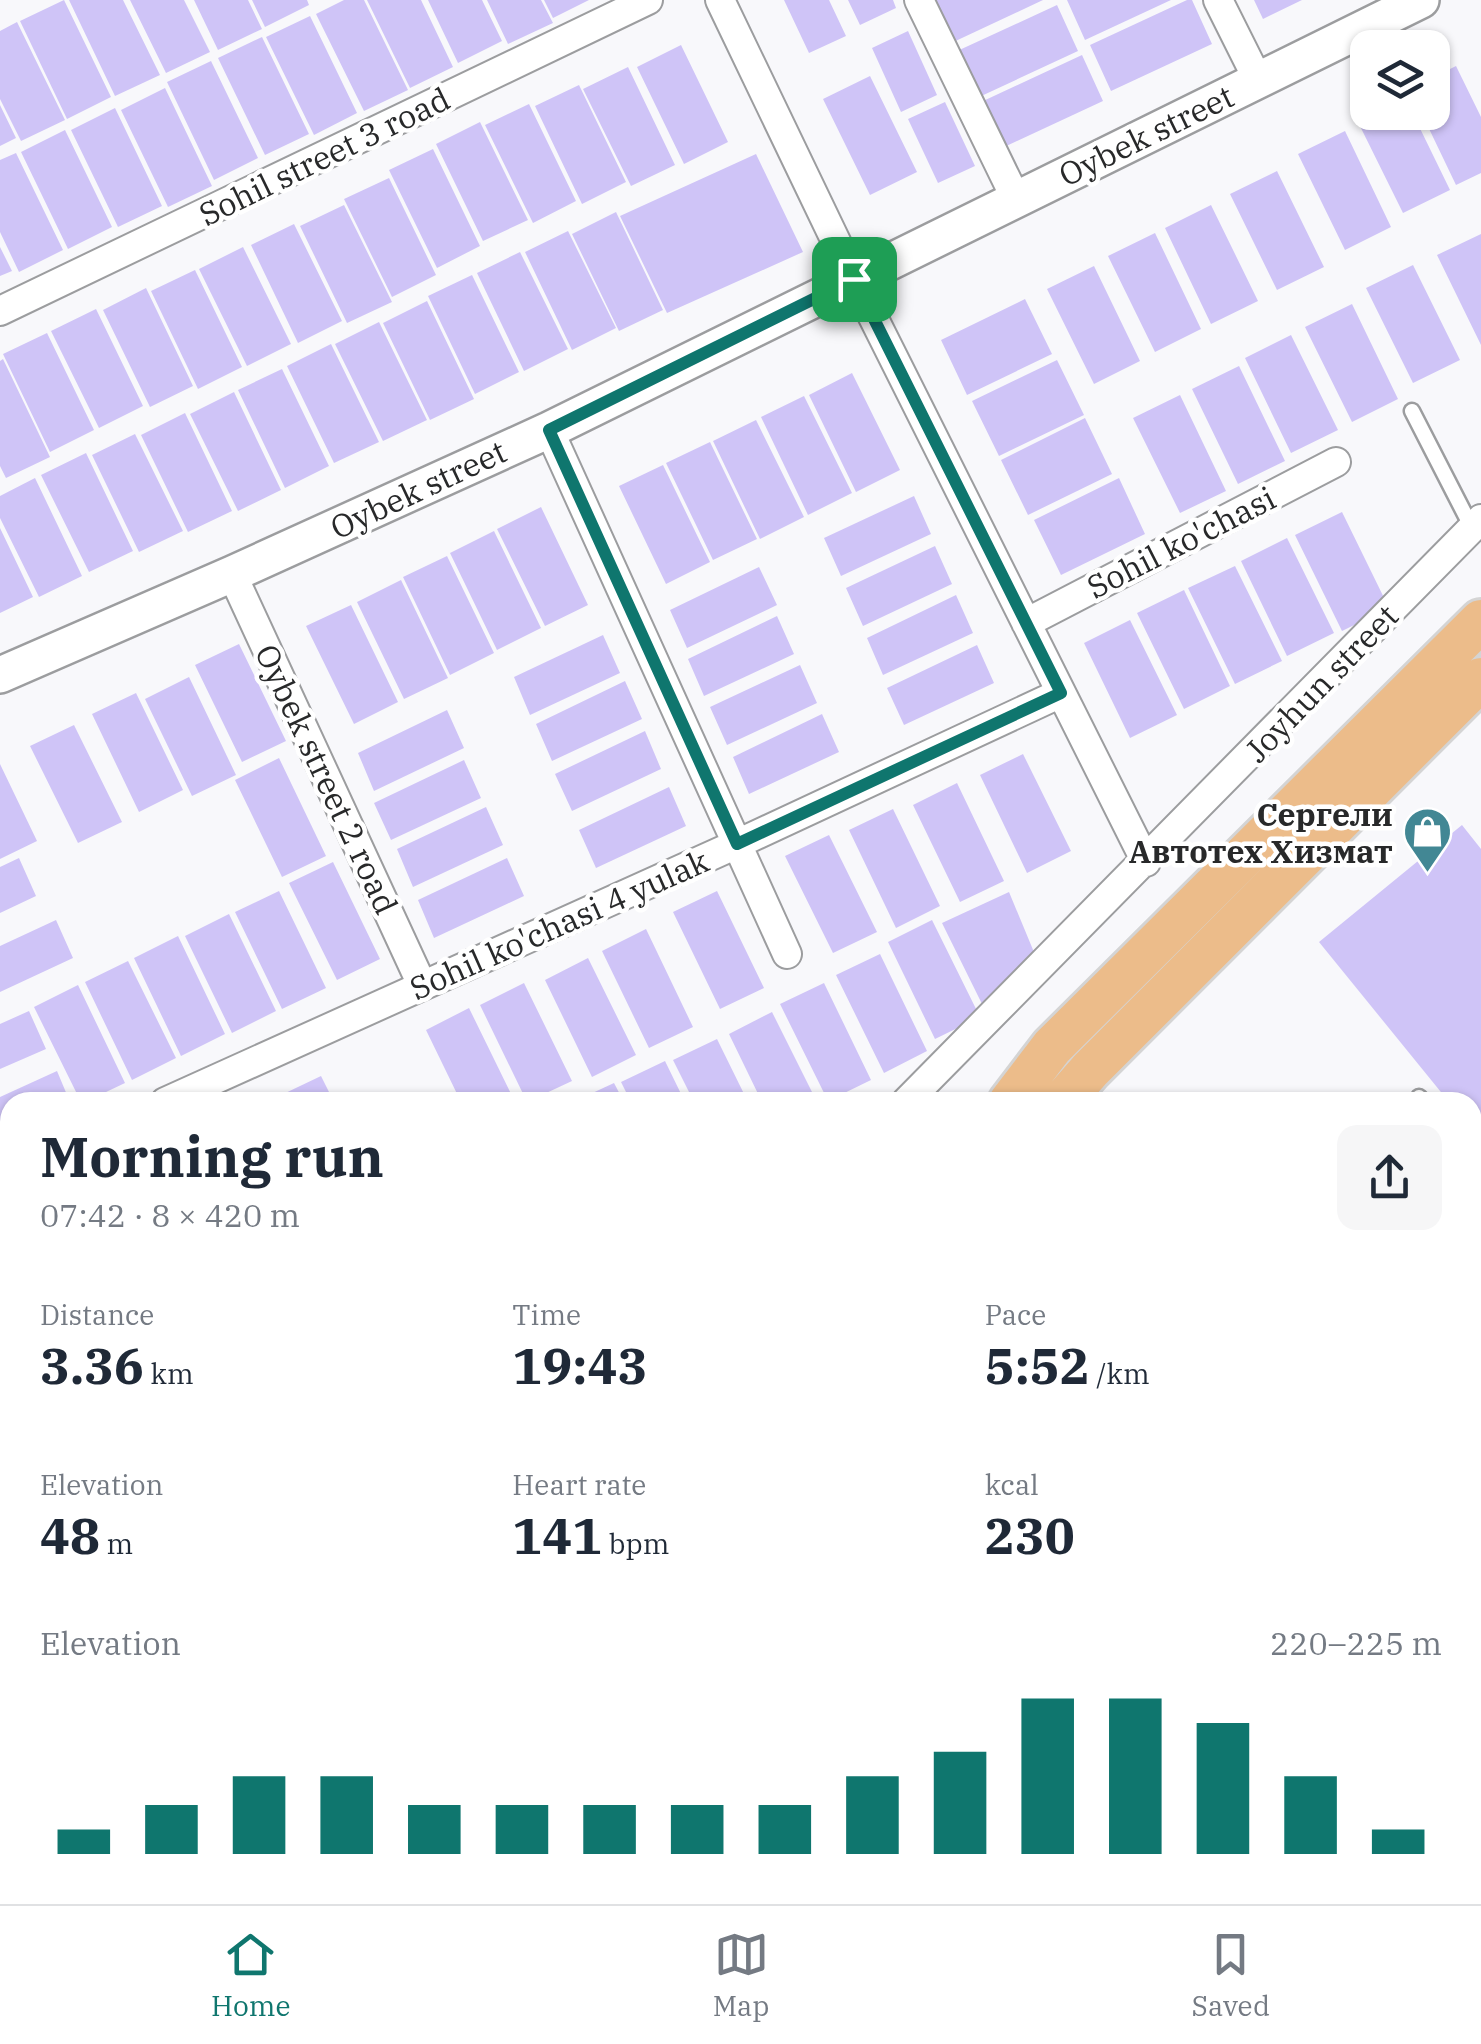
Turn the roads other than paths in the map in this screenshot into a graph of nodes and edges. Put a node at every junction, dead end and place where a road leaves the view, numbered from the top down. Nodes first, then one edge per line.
1 (648, 0) edge
2 (720, 0) edge
3 (919, 0) edge
4 (1218, 0) edge
5 (1422, 0) edge
6 (1258, 80) junction
7 (1016, 199) junction
8 (854, 279) junction
9 (0, 311) edge
10 (1412, 411) dead end
11 (549, 430) junction
12 (1336, 462) dead end
13 (1477, 524) edge
14 (232, 574) junction
15 (1481, 620) edge
16 (1026, 622) junction
17 (0, 674) edge
18 (1481, 679) edge
19 (1061, 693) junction
20 (737, 844) junction
21 (1146, 862) junction
22 (787, 954) dead end
23 (422, 985) junction
24 (187, 1092) edge
25 (916, 1092) edge
26 (1018, 1092) edge
27 (1071, 1092) edge

1 - 9 street, Sohil street 3 road
2 - 8 street
3 - 7 street
4 - 6 street
5 - 6 street, Oybek street
6 - 7 street, Oybek street
7 - 8 street, Oybek street
8 - 11 street, Oybek street
8 - 16 street
10 - 13 lane
11 - 14 street, Oybek street
11 - 20 street
12 - 16 street, Sohil ko'chasi
13 - 21 street, Joyhun street
14 - 17 street, Oybek street
14 - 23 street, Oybek street 2 road
15 - 26 main road, Joyhun street
16 - 19 street
18 - 27 main road
19 - 20 street, Sohil ko'chasi 4 yulak
19 - 21 street
20 - 22 street
20 - 23 street, Sohil ko'chasi 4 yulak
21 - 25 street, Joyhun street
23 - 24 street, Sohil ko'chasi 4 yulak

